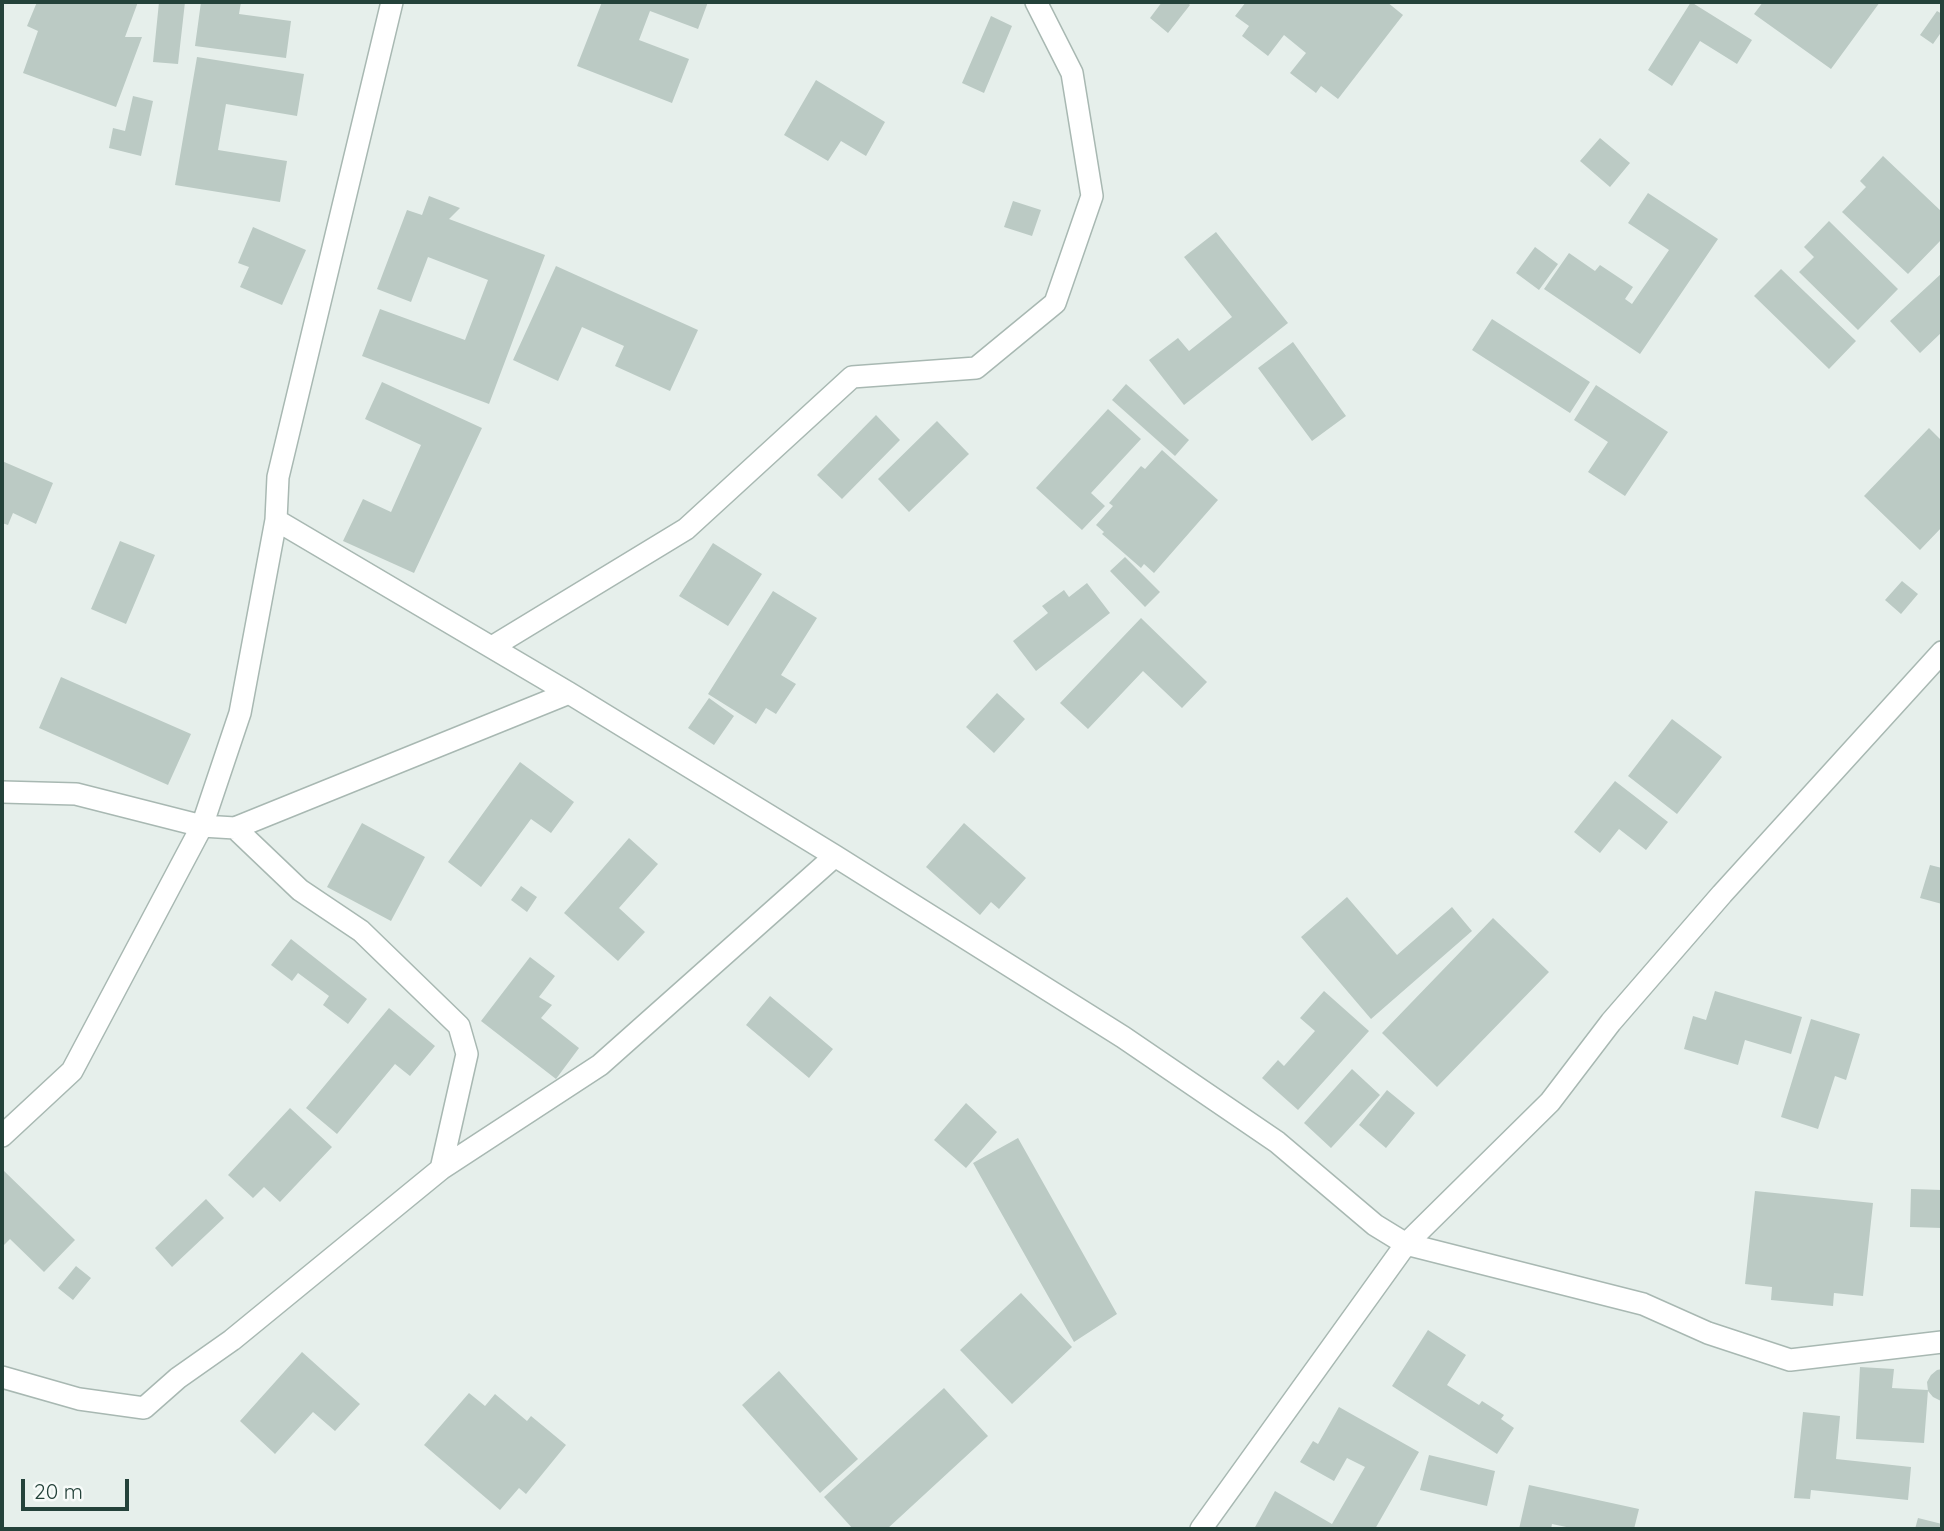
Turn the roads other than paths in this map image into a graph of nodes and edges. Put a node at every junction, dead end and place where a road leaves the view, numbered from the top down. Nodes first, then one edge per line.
1 (392, 2) edge
2 (1036, 2) edge
3 (276, 520) junction
4 (492, 647) junction
5 (1942, 652) edge
6 (569, 693) junction
7 (2, 792) edge
8 (202, 826) junction
9 (235, 828) junction
10 (835, 856) junction
11 (2, 1136) edge
12 (441, 1169) junction
13 (1406, 1244) junction
14 (1942, 1342) edge
15 (2, 1377) edge
16 (1201, 1529) edge

1 - 3 street
2 - 4 street
3 - 4 street
3 - 8 street
4 - 6 street
5 - 13 street
6 - 9 street
6 - 10 street
7 - 8 street
8 - 9 street
8 - 11 street
9 - 12 street
10 - 12 street
10 - 13 street
12 - 15 street
13 - 14 street
13 - 16 street

